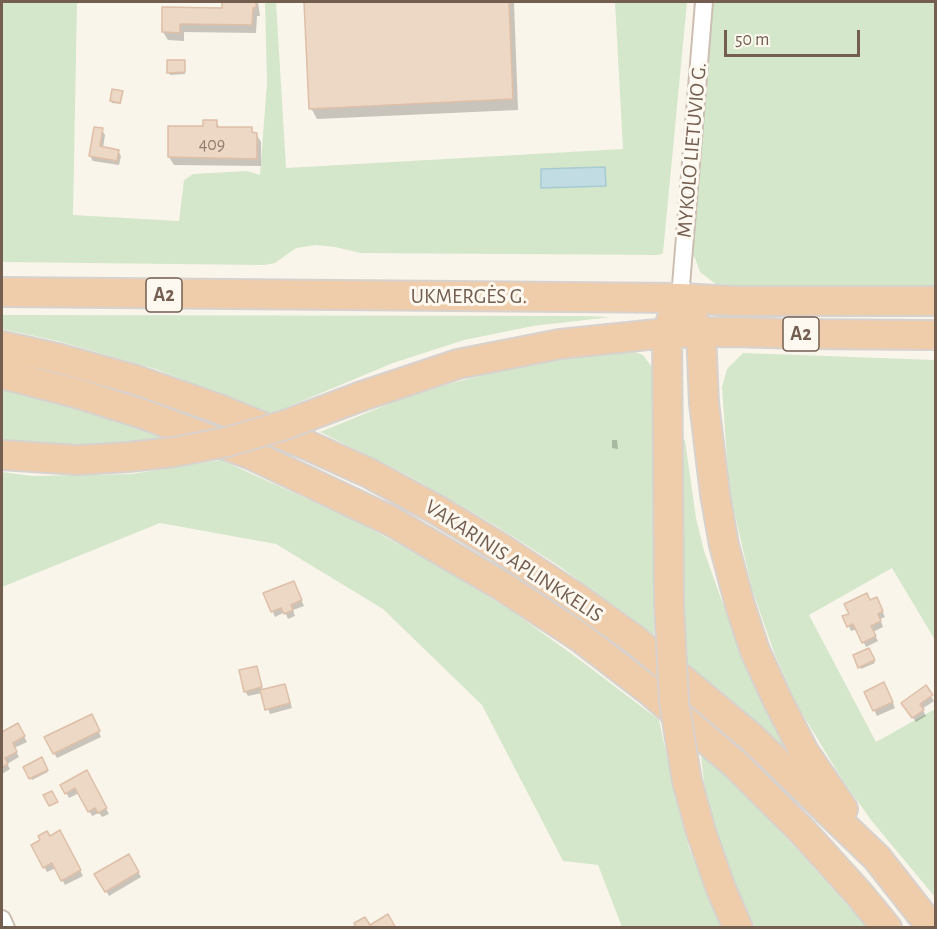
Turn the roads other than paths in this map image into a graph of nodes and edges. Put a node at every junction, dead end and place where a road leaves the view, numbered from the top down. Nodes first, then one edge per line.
1 (704, 2) edge
2 (2, 292) edge
3 (680, 298) junction
4 (936, 301) edge
5 (667, 333) junction
6 (701, 333) junction
7 (936, 335) edge
8 (2, 346) edge
9 (2, 374) edge
10 (2, 455) edge
11 (876, 858) junction
12 (2, 919) edge
13 (6, 927) edge
14 (738, 927) edge
15 (887, 927) edge
16 (932, 927) edge

1 - 3 street, MYKOLO LIETUVIO G.
2 - 3 highway, UKMERGĖS G. / A2
3 - 4 highway, UKMERGĖS G. / A2
3 - 5 highway
3 - 6 highway
5 - 6 highway, A2
5 - 10 highway, A2, bridge
5 - 14 highway, bridge
6 - 7 highway, A2
6 - 11 highway
8 - 11 highway, VAKARINIS APLINKKELIS
9 - 15 highway, VAKARINIS APLINKKELIS
11 - 16 highway, VAKARINIS APLINKKELIS
12 - 13 street

